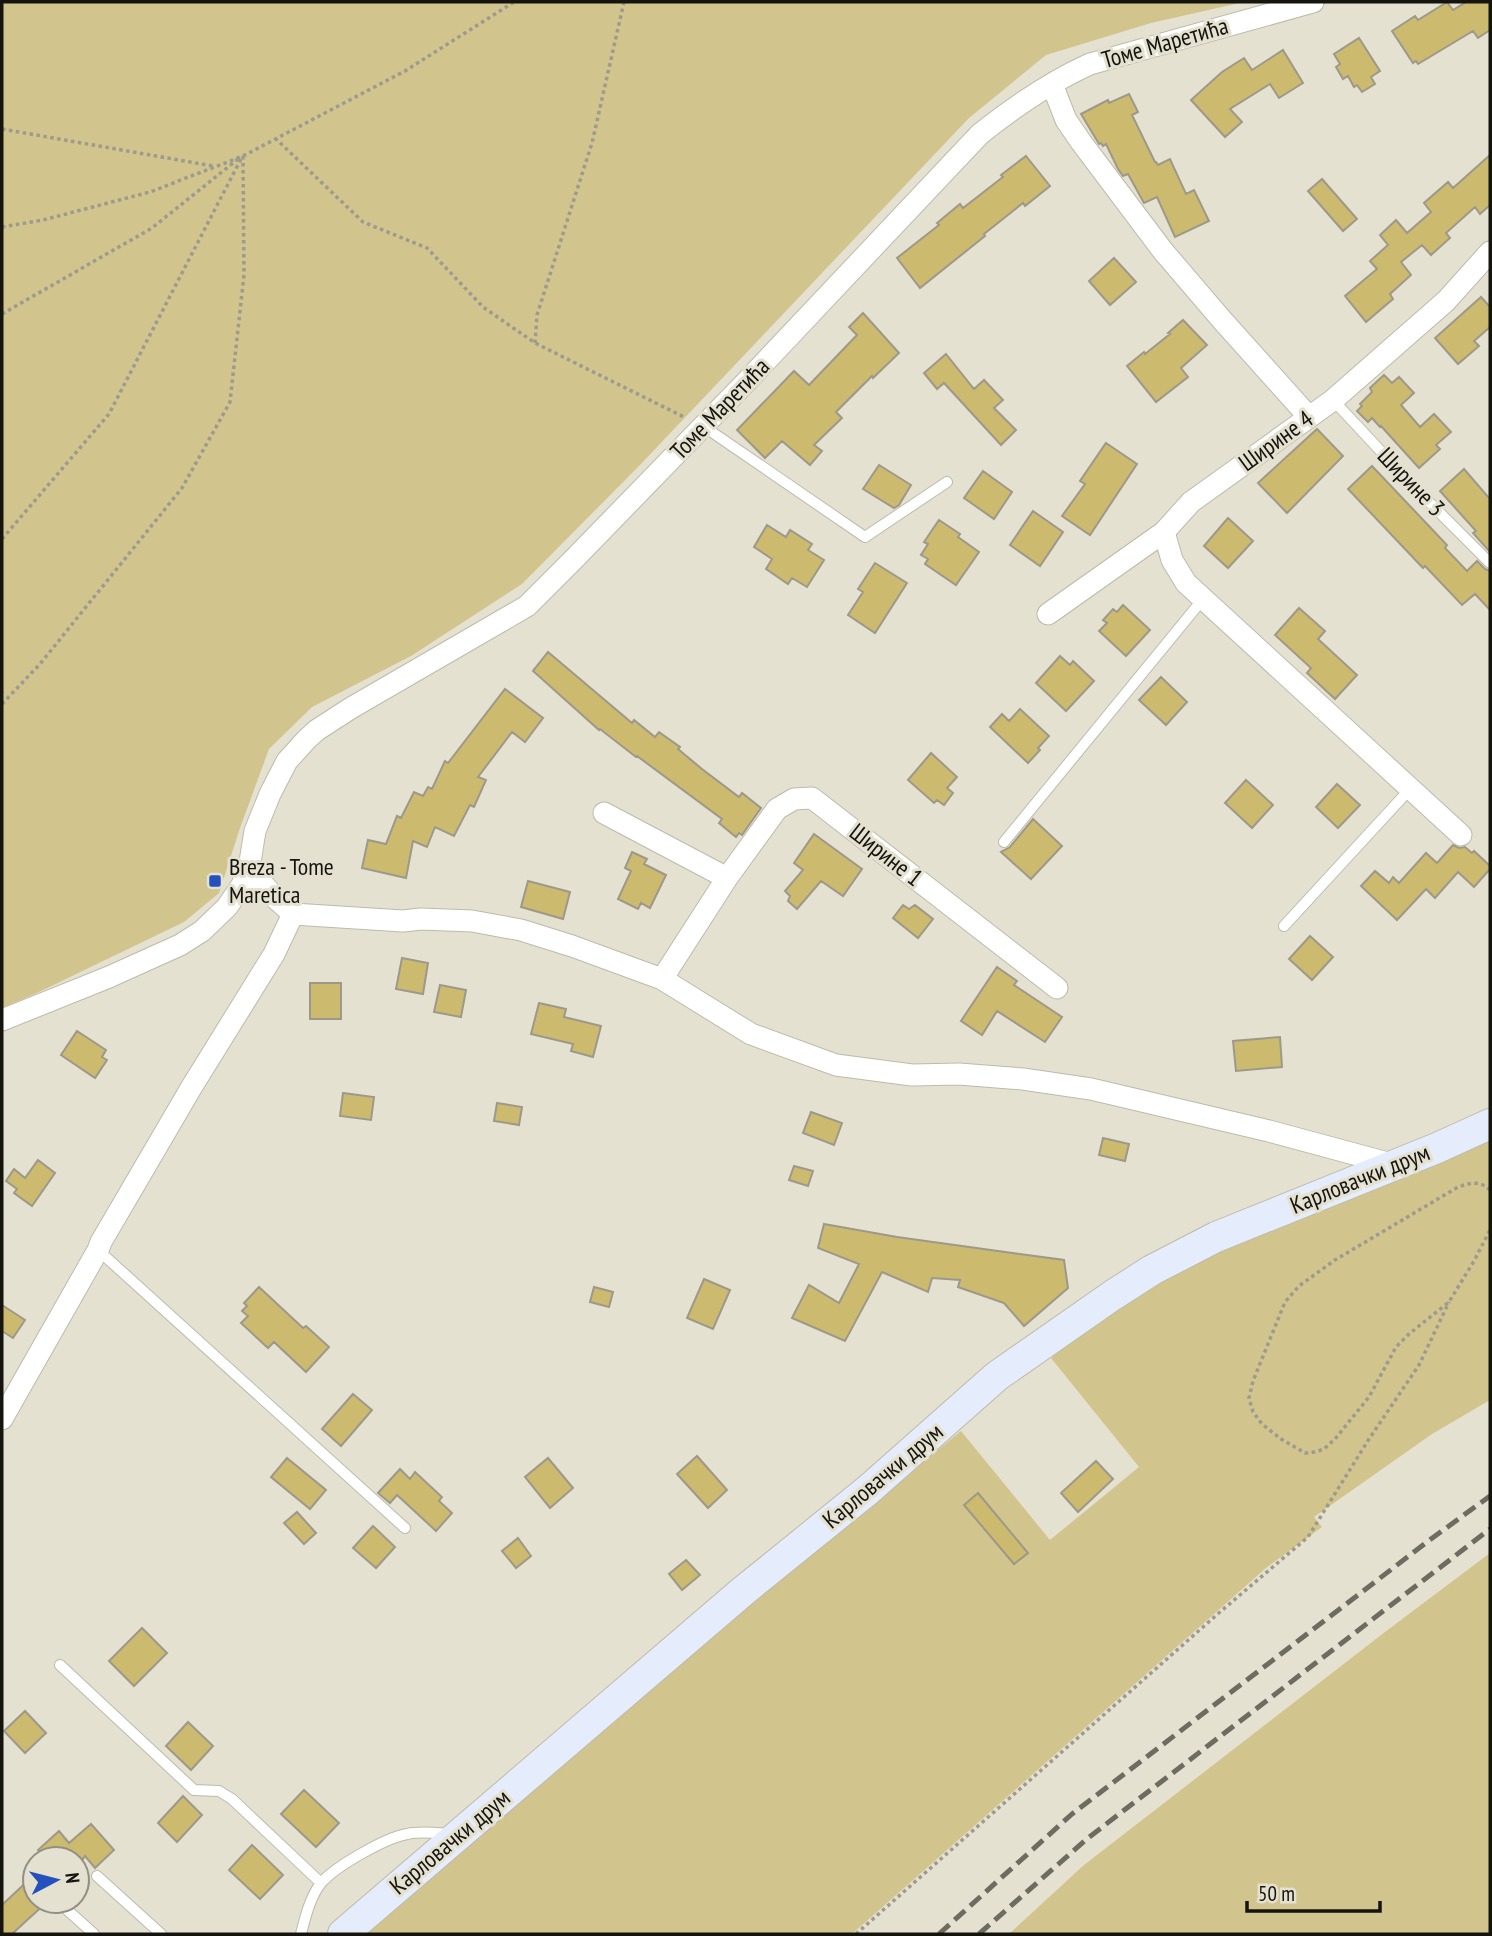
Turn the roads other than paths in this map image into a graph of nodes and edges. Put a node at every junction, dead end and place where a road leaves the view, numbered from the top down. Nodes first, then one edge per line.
1 (1313, 2) edge
2 (1052, 84) junction
3 (1490, 252) edge
4 (1333, 400) junction
5 (1309, 417) junction
6 (703, 426) junction
7 (947, 482) dead end
8 (1164, 531) junction
9 (1490, 563) edge
10 (1203, 599) junction
11 (1048, 614) dead end
12 (1410, 789) junction
13 (604, 813) dead end
14 (1461, 835) dead end
15 (1004, 842) dead end
16 (249, 868) junction
17 (727, 878) junction
18 (293, 914) junction
19 (1284, 926) dead end
20 (662, 979) junction
21 (1057, 988) dead end
22 (2, 1020) edge
23 (1490, 1124) edge
24 (1395, 1165) junction
25 (99, 1250) junction
26 (2, 1419) edge
27 (405, 1528) dead end
28 (60, 1665) dead end
29 (460, 1834) junction
30 (97, 1876) dead end
31 (321, 1883) junction
32 (73, 1915) edge
33 (94, 1934) edge
34 (161, 1934) edge
35 (301, 1934) edge
36 (343, 1934) edge

1 - 2 street, Томе Маретића
2 - 5 street
2 - 6 street, Томе Маретића
3 - 4 street, Ширине 4
4 - 5 street, Ширине 4
4 - 9 lane, Ширине 3
5 - 8 street, Ширине 4
6 - 7 lane
6 - 16 street, Томе Маретића
8 - 10 street
8 - 11 street, Ширине 4
10 - 12 street
10 - 15 lane
12 - 14 street
12 - 19 lane
13 - 17 street
16 - 18 street
16 - 22 street, Томе Маретића
17 - 20 street
17 - 21 street, Ширине 1
18 - 20 street
18 - 25 street
20 - 24 street
23 - 24 main road, Карловачки друм
24 - 29 main road, Карловачки друм
25 - 26 street
25 - 27 lane
28 - 31 lane
29 - 31 lane
29 - 36 main road, Карловачки друм
30 - 34 lane
31 - 35 lane
32 - 33 lane

